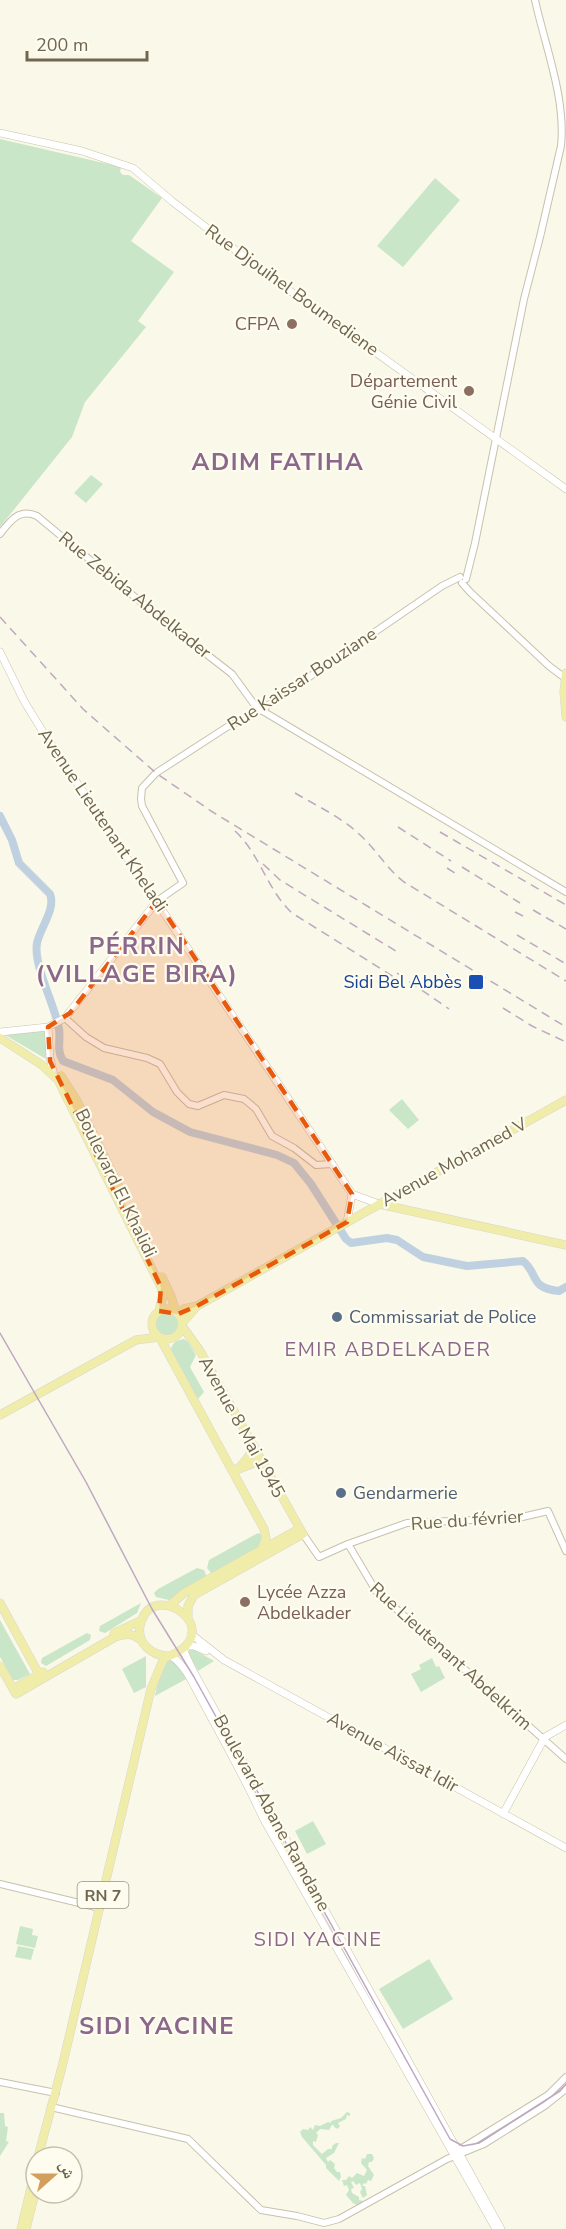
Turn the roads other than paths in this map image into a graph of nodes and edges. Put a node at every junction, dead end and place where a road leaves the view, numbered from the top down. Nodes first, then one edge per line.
1 (535, 0) edge
2 (0, 133) edge
3 (495, 437) junction
4 (566, 489) edge
5 (0, 534) edge
6 (462, 579) junction
7 (0, 652) edge
8 (566, 675) edge
9 (260, 710) junction
10 (566, 717) edge
11 (566, 892) edge
12 (157, 901) junction
13 (65, 1018) junction
14 (50, 1026) junction
15 (0, 1032) edge
16 (0, 1038) edge
17 (56, 1073) junction
18 (566, 1100) edge
19 (332, 1164) junction
20 (352, 1194) junction
21 (394, 1196) junction
22 (379, 1204) junction
23 (398, 1209) junction
24 (358, 1216) junction
25 (345, 1223) junction
26 (566, 1245) edge
27 (196, 1306) junction
28 (159, 1311) junction
29 (177, 1313) junction
30 (152, 1321) junction
31 (182, 1325) junction
32 (159, 1338) junction
33 (136, 1340) junction
34 (0, 1415) edge
35 (254, 1446) junction
36 (261, 1460) junction
37 (234, 1469) junction
38 (264, 1529) junction
39 (301, 1531) junction
40 (348, 1544) junction
41 (270, 1548) junction
42 (566, 1551) edge
43 (0, 1603) edge
44 (170, 1605) junction
45 (188, 1619) junction
46 (142, 1620) junction
47 (191, 1634) junction
48 (143, 1642) junction
49 (185, 1648) junction
50 (150, 1651) junction
51 (169, 1656) junction
52 (219, 1657) junction
53 (0, 1666) edge
54 (40, 1677) junction
55 (151, 1689) junction
56 (566, 1725) edge
57 (543, 1740) junction
58 (566, 1759) edge
59 (503, 1814) junction
60 (566, 1848) edge
61 (0, 1884) edge
62 (100, 1908) junction
63 (566, 2077) edge
64 (0, 2082) edge
65 (566, 2090) edge
66 (54, 2102) junction
67 (41, 2145) edge
68 (46, 2145) edge
69 (455, 2155) junction
70 (27, 2205) edge
71 (32, 2205) edge
72 (21, 2229) edge
73 (26, 2229) edge
74 (496, 2229) edge
75 (501, 2229) edge

1 - 3 street
2 - 3 main road, Rue Djouihel Boumediene
3 - 4 main road, Rue Djouihel Boumediene
3 - 6 street
5 - 9 street, Rue Zebida Abdelkader
6 - 8 street
6 - 9 street, Rue Kaissar Bouziane
7 - 12 main road, Avenue Lieutenant Kheladi
8 - 10 main road
9 - 11 street
9 - 12 street, Rue Kaissar Bouziane
12 - 13 main road
12 - 19 main road, Avenue Lieutenant Kheladi
13 - 14 main road
13 - 19 street
14 - 15 main road
14 - 17 main road
16 - 17 main road
17 - 28 main road
17 - 29 main road, Boulevard El Khalidi
18 - 21 main road, Avenue Mohamed V
19 - 20 main road, Avenue Lieutenant Kheladi
20 - 22 main road
20 - 25 main road
21 - 22 main road, Avenue Mohamed V
21 - 23 main road
22 - 23 main road
22 - 24 main road, Avenue Mohamed V
23 - 24 main road
23 - 26 main road
24 - 25 main road, Avenue Mohamed V
25 - 27 main road, Avenue Mohamed V
27 - 29 main road
27 - 31 main road
28 - 29 main road
28 - 30 main road
29 - 31 main road
30 - 32 main road
30 - 33 main road
31 - 32 main road
31 - 35 main road, Avenue 8 Mai 1945
32 - 33 main road
32 - 37 main road
33 - 34 main road
35 - 36 main road, Avenue 8 Mai 1945
35 - 37 main road
36 - 37 main road
36 - 39 main road, Avenue 8 Mai 1945
37 - 38 main road
38 - 41 main road
38 - 41 main road
39 - 40 street, Rue du février
39 - 41 main road
40 - 42 street, Rue du février
40 - 57 street, Rue Lieutenant Abdelkrim
41 - 44 main road
41 - 45 main road
43 - 54 main road
44 - 45 main road
44 - 46 main road
45 - 47 main road
46 - 48 main road
46 - 54 main road
47 - 49 main road
47 - 52 main road
48 - 50 main road
48 - 54 main road
49 - 51 main road
49 - 52 main road
49 - 69 main road, Boulevard Abane Ramdane
50 - 51 main road
50 - 55 main road, RN 7
51 - 55 main road, RN 7
51 - 69 main road, Boulevard Abane Ramdane
52 - 59 main road, Avenue Aïssat Idir
53 - 54 main road
55 - 62 main road, RN 7
56 - 57 main road
57 - 58 street, Rue Lieutenant Abdelkrim
57 - 59 main road
59 - 60 main road, Avenue Aïssat Idir
61 - 62 street
62 - 66 main road, RN 7
63 - 69 street
64 - 66 street
65 - 69 street
66 - 67 main road, RN 7
66 - 68 main road, RN 7
66 - 69 street
69 - 74 main road, Boulevard Abane Ramdane
69 - 75 main road, Boulevard Abane Ramdane
70 - 72 main road
71 - 73 main road

